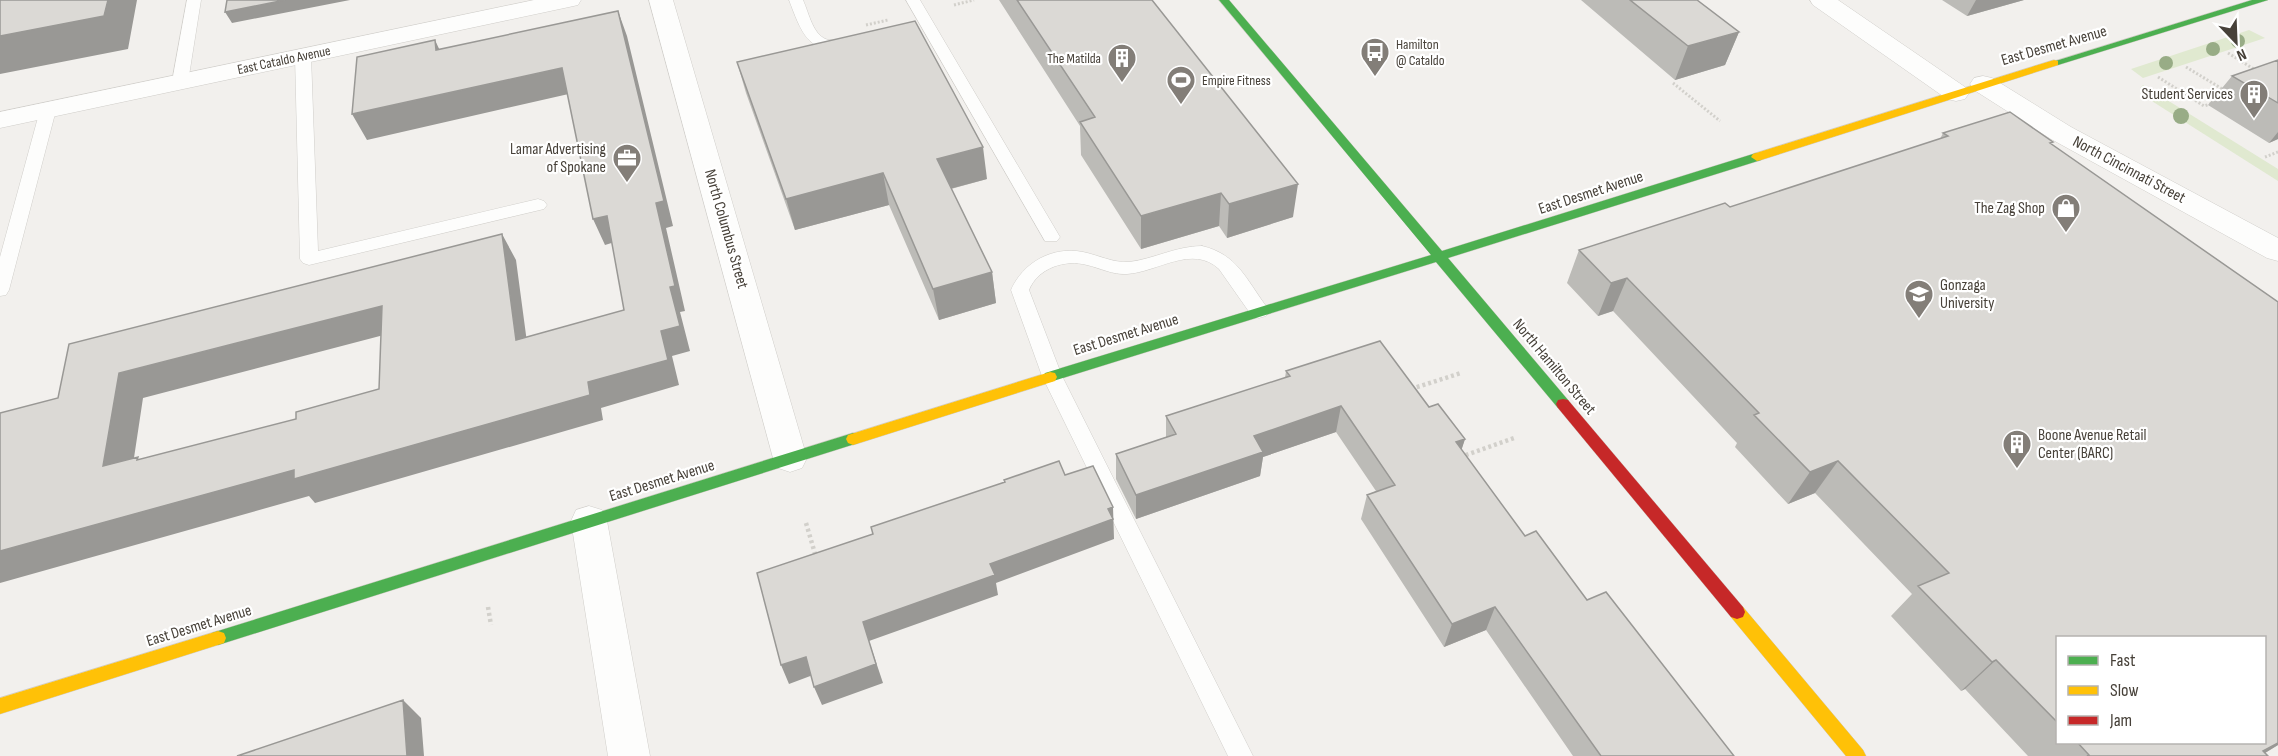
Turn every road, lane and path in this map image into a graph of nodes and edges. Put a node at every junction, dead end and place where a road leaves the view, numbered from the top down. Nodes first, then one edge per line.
1 (194, 0) edge
2 (569, 0) edge
3 (661, 0) edge
4 (796, 0) edge
5 (913, 0) edge
6 (974, 0) edge
7 (1224, 0) edge
8 (1822, 0) edge
9 (2263, 0) edge
10 (945, 7) dead end
11 (853, 42) edge
12 (2228, 54) dead end
13 (303, 56) junction
14 (2186, 67) dead end
15 (2264, 75) edge
16 (2158, 77) dead end
17 (180, 82) junction
18 (1673, 83) dead end
19 (1983, 84) junction
20 (2226, 90) dead end
21 (1956, 93) junction
22 (2219, 101) dead end
23 (48, 110) junction
24 (0, 120) edge
25 (1720, 121) dead end
26 (2278, 153) edge
27 (2265, 157) dead end
28 (538, 205) dead end
29 (1051, 237) dead end
30 (2278, 251) edge
31 (1439, 255) junction
32 (0, 290) edge
33 (1259, 311) junction
34 (1461, 373) dead end
35 (1052, 376) junction
36 (1406, 391) edge
37 (1514, 438) dead end
38 (790, 458) junction
39 (1454, 459) edge
40 (589, 521) junction
41 (806, 523) dead end
42 (818, 564) edge
43 (488, 607) dead end
44 (491, 625) dead end
45 (0, 706) edge
46 (628, 756) edge
47 (1241, 756) edge
48 (1857, 756) edge

1 - 17 lane
2 - 13 street, East Cataldo Avenue
3 - 38 street, North Columbus Street
4 - 11 lane
5 - 29 lane
6 - 10 path
7 - 31 street, North Hamilton Street
8 - 21 street
9 - 19 street, East Desmet Avenue
12 - 15 path
13 - 17 street, East Cataldo Avenue
13 - 28 lane
14 - 20 path
16 - 22 path
17 - 23 street, East Cataldo Avenue
18 - 25 path
19 - 21 street, East Desmet Avenue
19 - 30 street, North Cincinnati Street
21 - 31 street, East Desmet Avenue
23 - 24 street, East Cataldo Avenue
23 - 32 lane
26 - 27 path
31 - 33 street, East Desmet Avenue
31 - 48 street, North Hamilton Street
33 - 35 street, East Desmet Avenue
33 - 35 lane
34 - 36 path
35 - 38 street, East Desmet Avenue
35 - 47 lane
37 - 39 path
38 - 40 street, East Desmet Avenue
40 - 45 street, East Desmet Avenue
40 - 46 street
41 - 42 path
43 - 44 path

